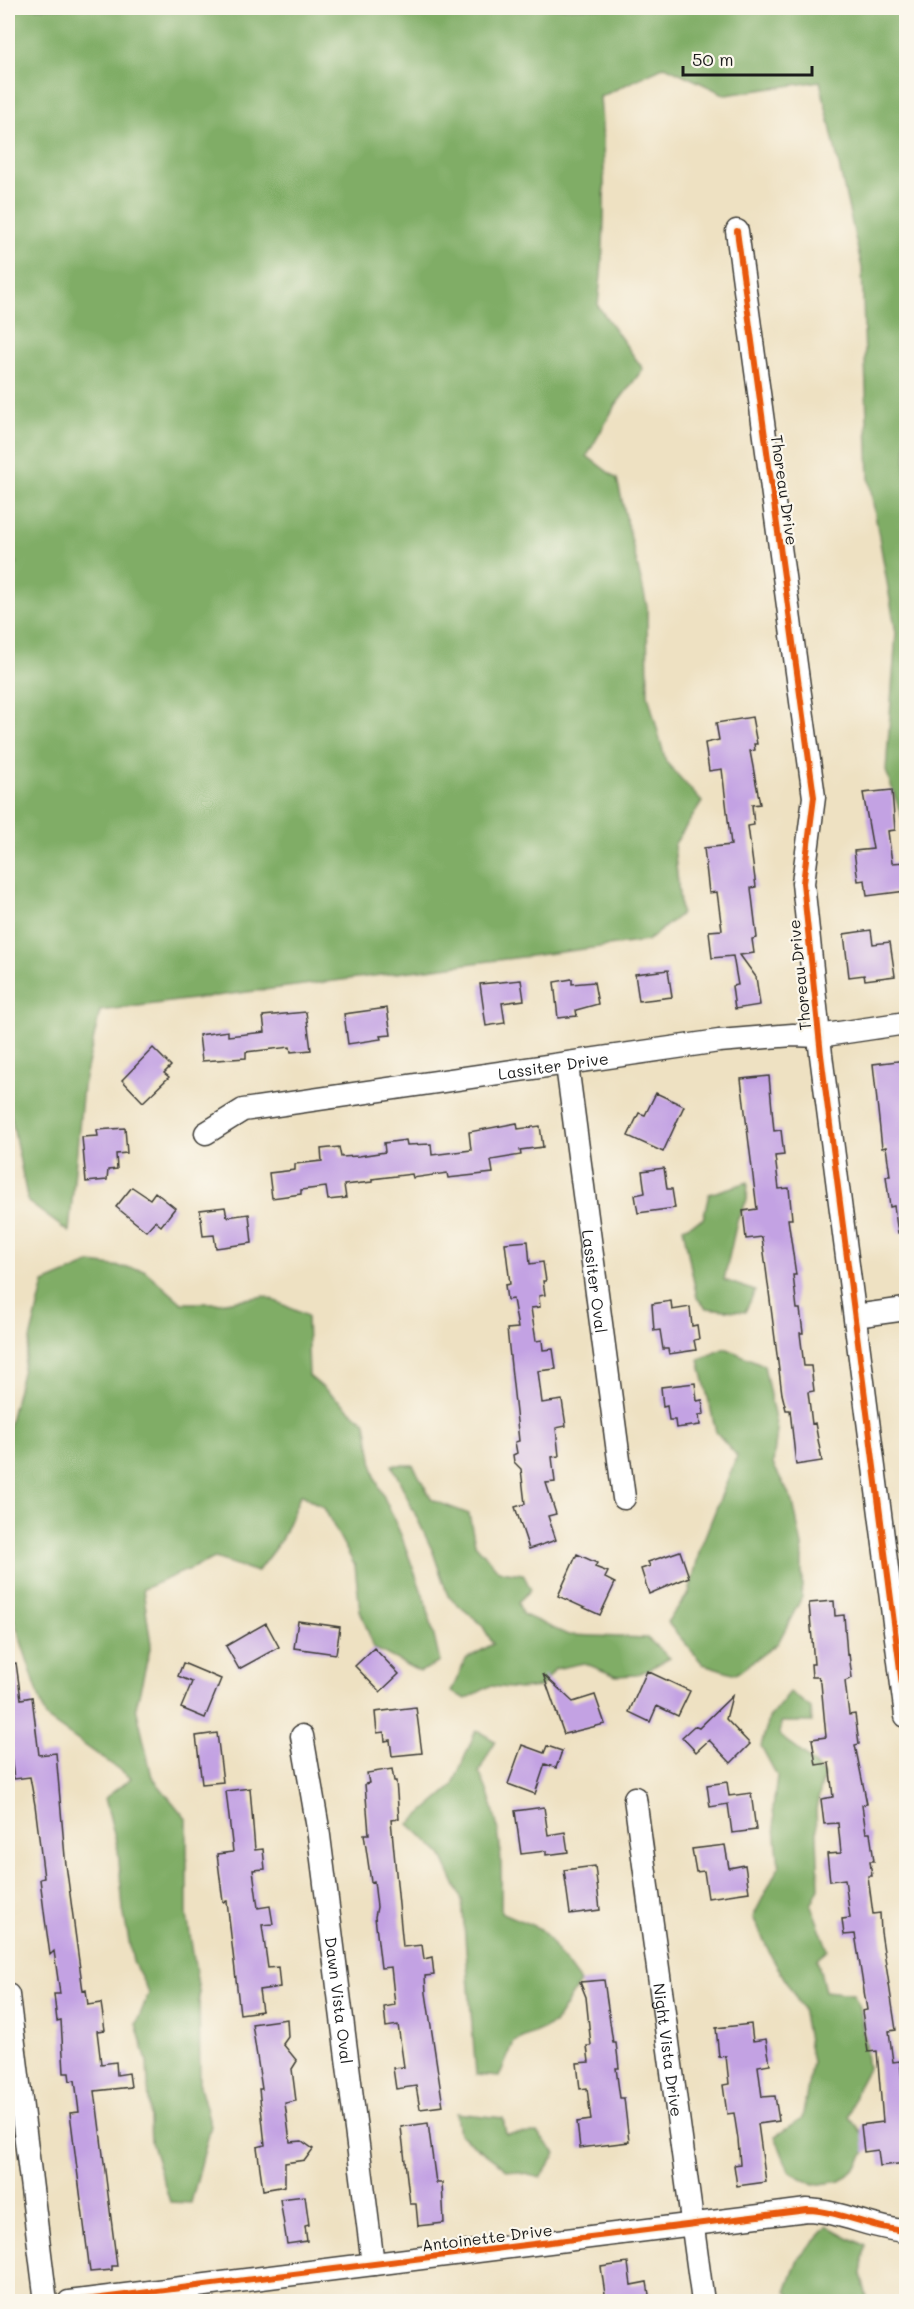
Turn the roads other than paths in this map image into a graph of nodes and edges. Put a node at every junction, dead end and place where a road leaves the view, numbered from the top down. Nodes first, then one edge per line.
1 (737, 231) dead end
2 (906, 1023) edge
3 (819, 1036) junction
4 (567, 1065) junction
5 (206, 1132) dead end
6 (906, 1309) edge
7 (855, 1316) junction
8 (624, 1498) dead end
9 (906, 1716) edge
10 (302, 1736) dead end
11 (635, 1798) dead end
12 (8, 1995) edge
13 (693, 2225) junction
14 (906, 2231) edge
15 (374, 2264) junction
16 (46, 2301) edge
17 (69, 2301) edge
18 (703, 2301) edge

1 - 3 street, Thoreau Drive
2 - 3 street, Lassiter Drive
3 - 4 street, Lassiter Drive
3 - 7 street, Thoreau Drive
4 - 5 street, Lassiter Drive
4 - 8 street, Lassiter Oval
6 - 7 street
7 - 9 street, Thoreau Drive
10 - 15 street, Dawn Vista Oval
11 - 13 street, Night Vista Drive
12 - 16 street
13 - 14 street, Antoinette Drive
13 - 15 street, Antoinette Drive
13 - 18 street, Night Vista Drive
15 - 17 street, Antoinette Drive

